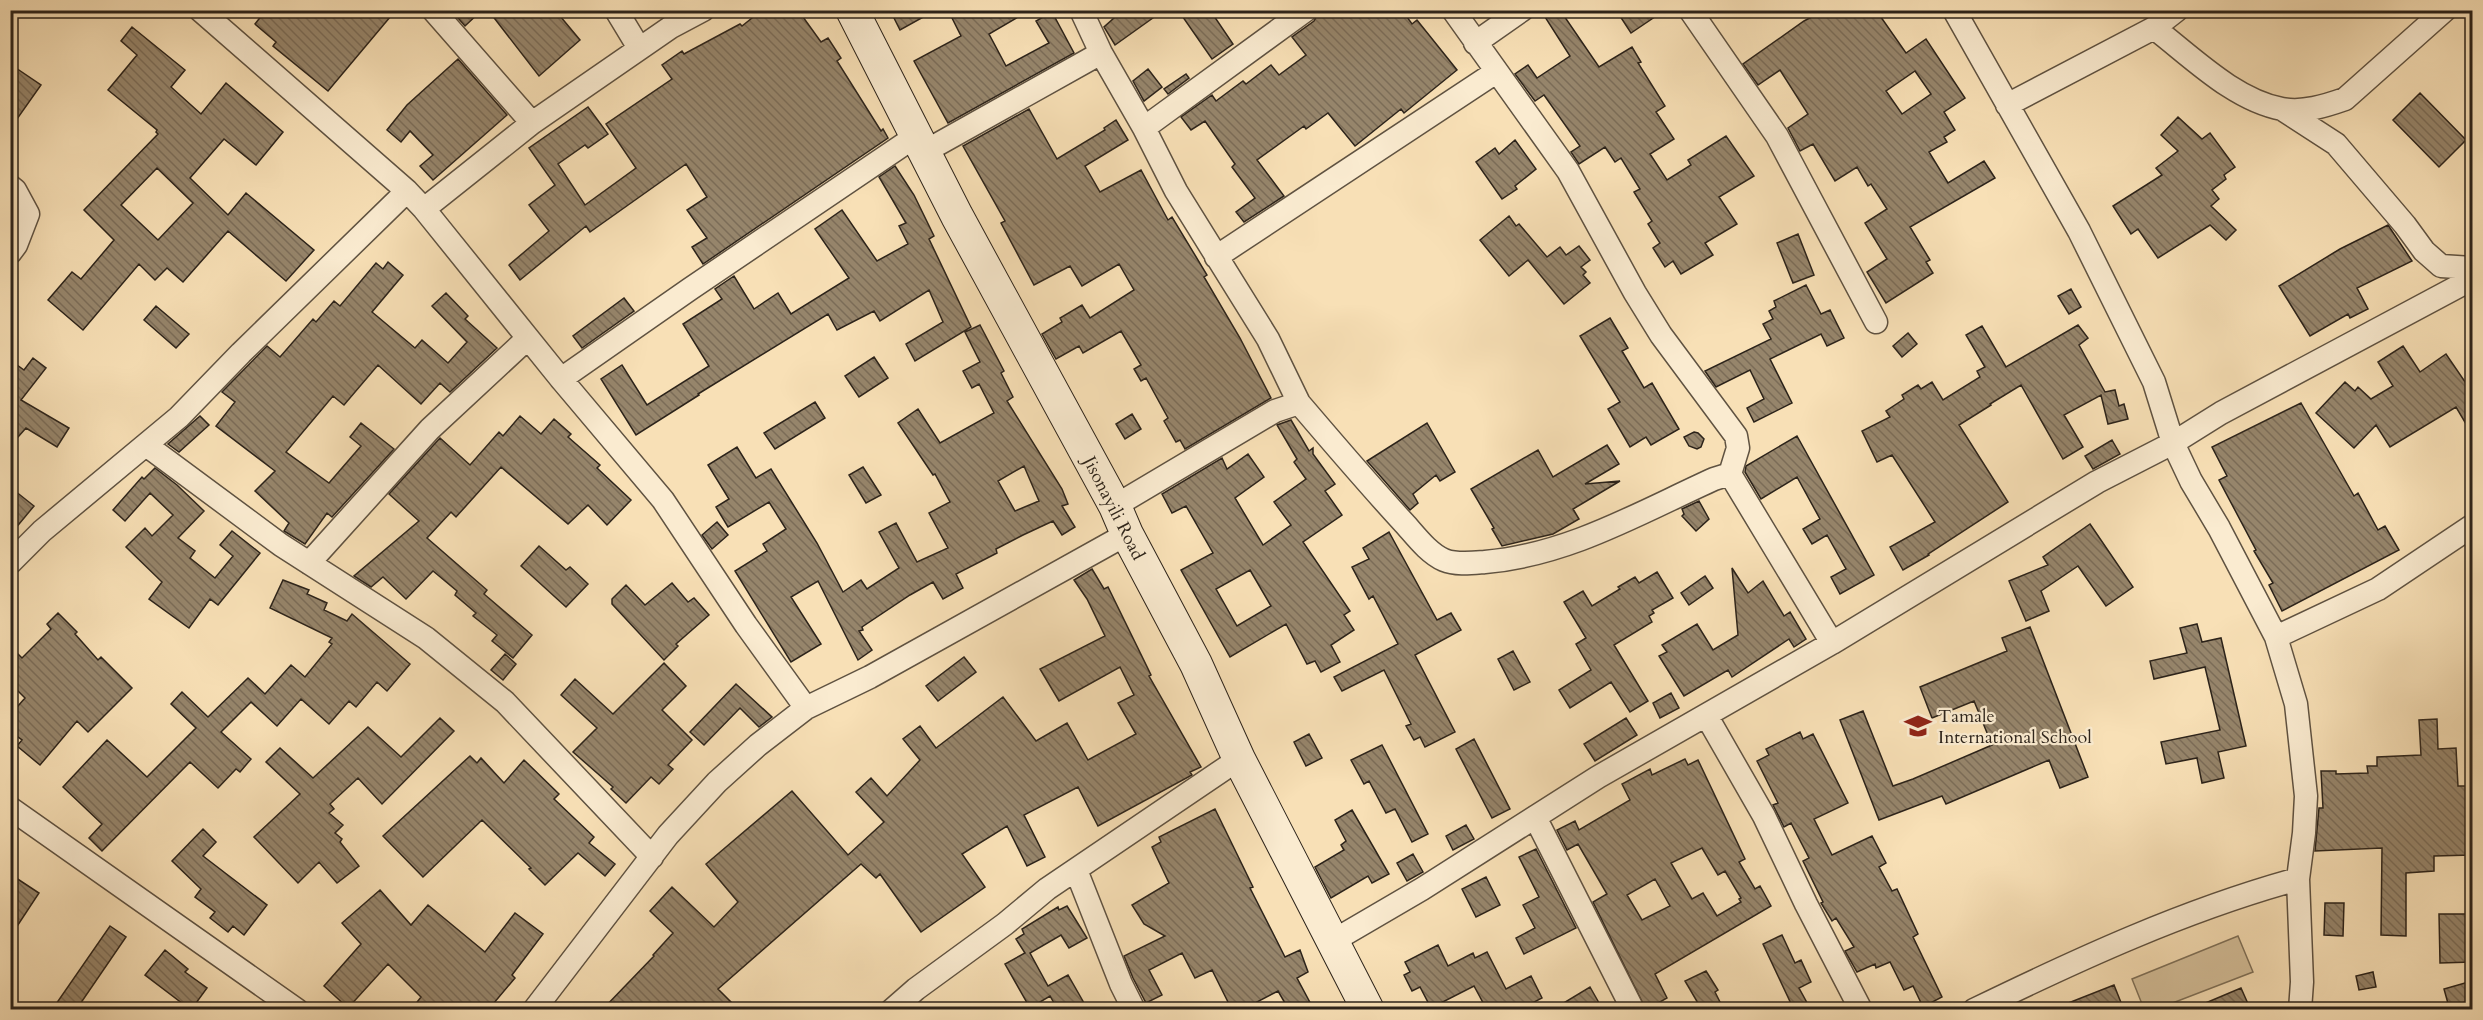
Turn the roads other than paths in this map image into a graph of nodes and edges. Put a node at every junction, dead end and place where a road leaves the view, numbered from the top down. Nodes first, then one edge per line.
1 (200, 10) edge
2 (433, 10) edge
3 (616, 10) edge
4 (703, 10) edge
5 (852, 10) edge
6 (1081, 10) edge
7 (1306, 10) edge
8 (1453, 10) edge
9 (1522, 10) edge
10 (1690, 10) edge
11 (1954, 10) edge
12 (2177, 10) edge
13 (2445, 10) edge
14 (2154, 28) junction
15 (1476, 43) junction
16 (639, 48) junction
17 (1101, 53) junction
18 (1496, 72) junction
19 (2007, 105) junction
20 (2282, 109) junction
21 (532, 123) junction
22 (1144, 128) junction
23 (920, 144) junction
24 (10, 186) edge
25 (407, 191) junction
26 (423, 209) junction
27 (10, 253) edge
28 (1216, 257) junction
29 (2472, 268) edge
30 (2472, 279) edge
31 (1876, 322) dead end
32 (528, 338) junction
33 (561, 379) junction
34 (1299, 403) junction
35 (2173, 443) junction
36 (146, 445) junction
37 (1730, 474) junction
38 (1121, 520) junction
39 (2472, 526) edge
40 (10, 563) edge
41 (309, 563) junction
42 (2276, 637) junction
43 (1832, 644) junction
44 (806, 708) junction
45 (1706, 715) junction
46 (1239, 759) junction
47 (10, 808) edge
48 (1535, 817) junction
49 (652, 857) junction
50 (1076, 870) junction
51 (2298, 879) junction
52 (1333, 941) junction
53 (297, 1010) edge
54 (534, 1010) edge
55 (892, 1010) edge
56 (1134, 1010) edge
57 (1368, 1010) edge
58 (1633, 1010) edge
59 (1861, 1010) edge
60 (1974, 1010) edge
61 (2301, 1010) edge

1 - 25 street
2 - 21 street
3 - 16 street
4 - 16 street
5 - 23 street, Jisonayili Road
6 - 17 street
7 - 22 street
8 - 15 street
9 - 15 street
10 - 31 street
11 - 19 street
12 - 14 street
13 - 20 street
14 - 19 street
14 - 20 street
15 - 18 street
16 - 21 street
17 - 22 street
17 - 23 street
18 - 28 street
18 - 37 street
19 - 35 street
20 - 29 street
21 - 26 street
22 - 28 street
23 - 33 street
23 - 38 street, Jisonayili Road
24 - 27 street
25 - 26 street
25 - 36 street
26 - 32 street
28 - 34 street
30 - 35 street
32 - 33 street
32 - 41 street
33 - 44 street
34 - 37 street
34 - 38 street
35 - 42 street
35 - 43 street
36 - 40 street
36 - 41 street
37 - 43 street
38 - 44 street
38 - 46 street, Jisonayili Road
39 - 42 street
41 - 49 street
42 - 51 street
43 - 45 street
44 - 49 street
45 - 48 street
45 - 59 street
46 - 50 street
46 - 52 street, Jisonayili Road
47 - 53 street
48 - 52 street
48 - 58 street
49 - 54 street
50 - 55 street
50 - 56 street
51 - 60 street
51 - 61 street
52 - 57 street, Jisonayili Road

